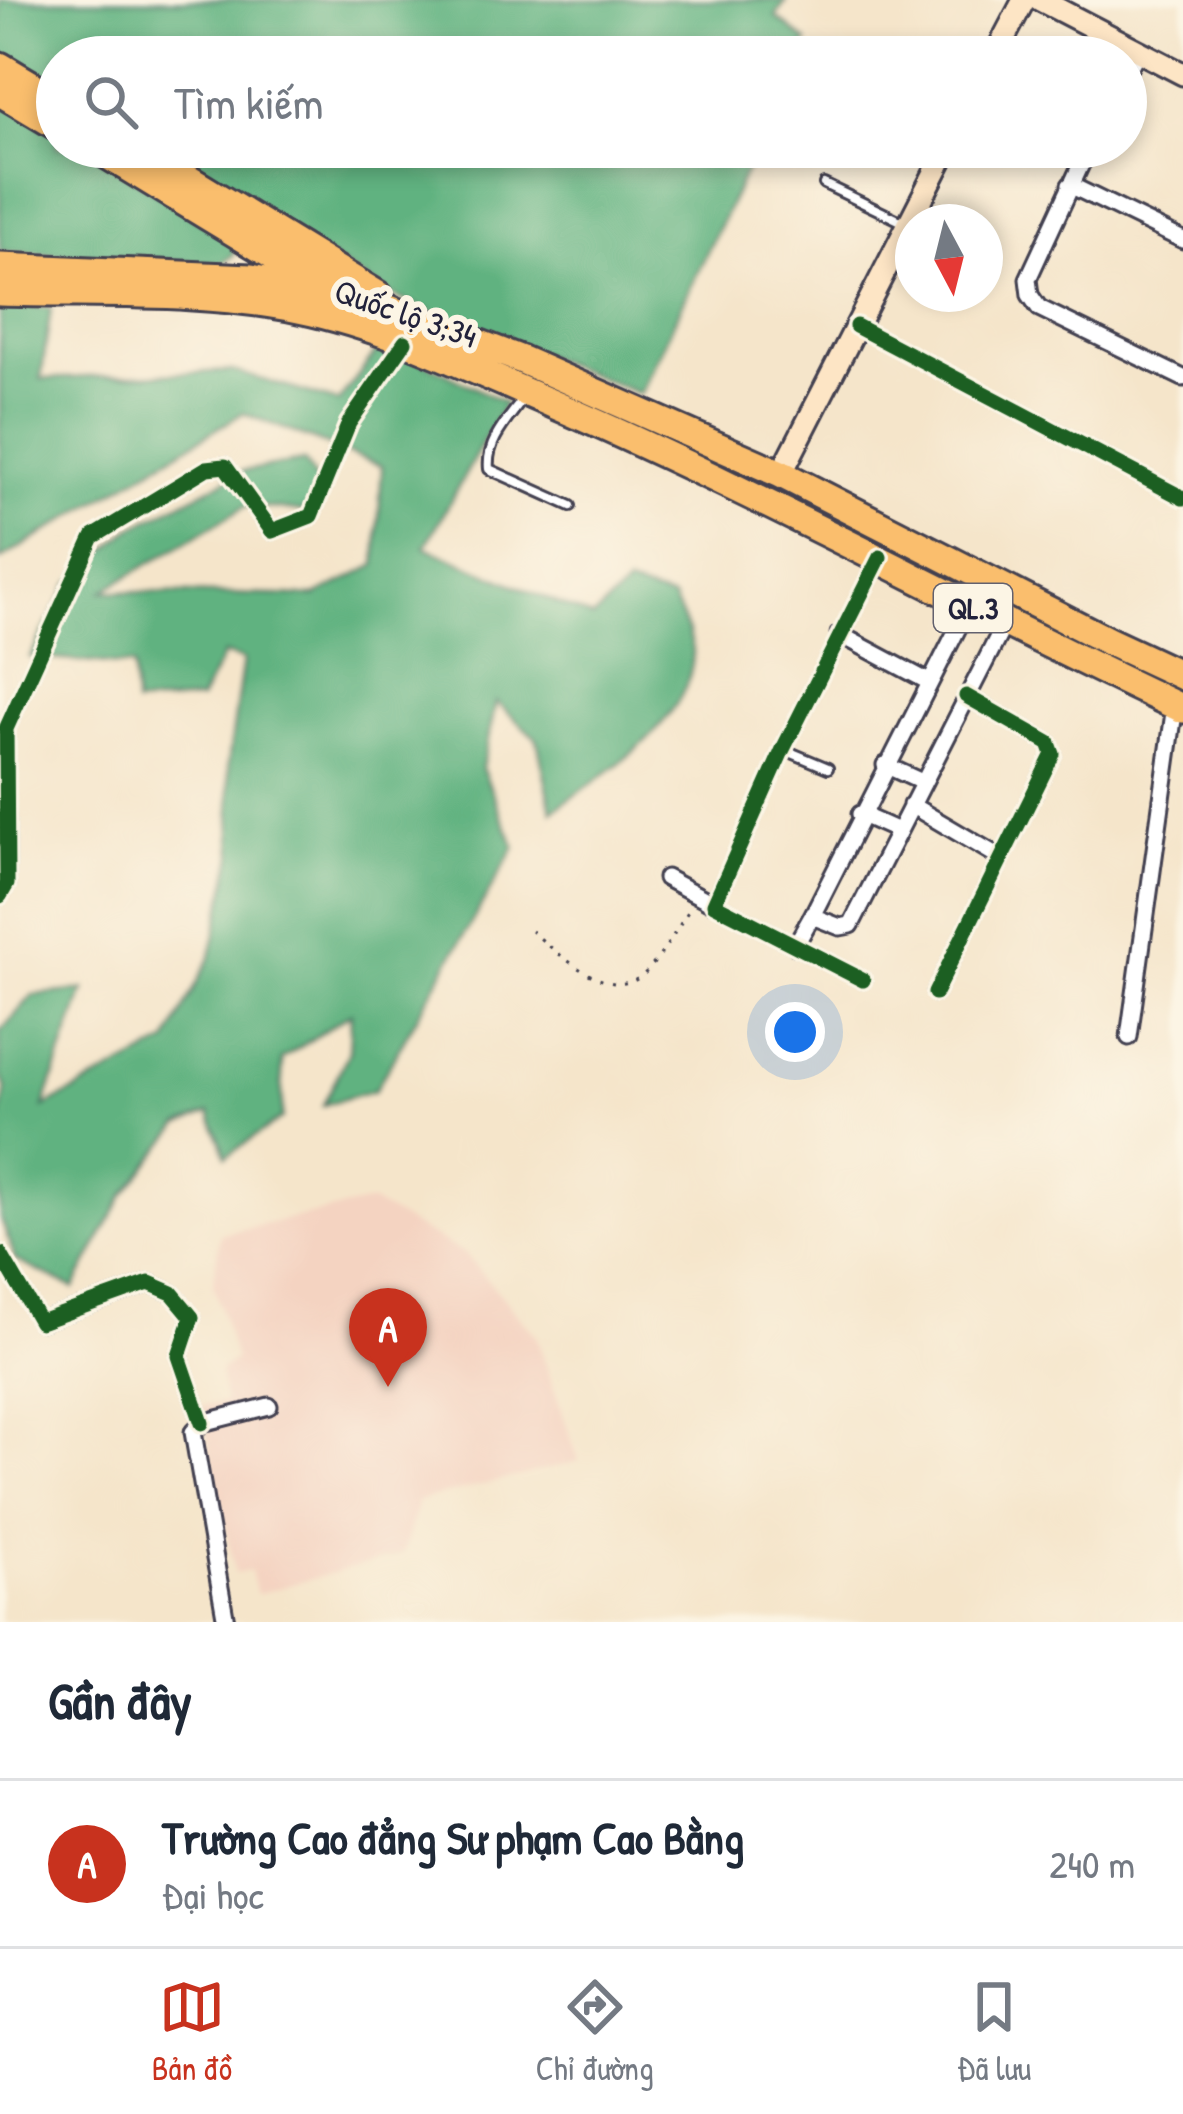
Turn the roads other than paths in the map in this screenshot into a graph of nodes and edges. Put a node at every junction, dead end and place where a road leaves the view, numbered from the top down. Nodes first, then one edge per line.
1 (1024, 0) edge
2 (1040, 0) edge
3 (1005, 36) edge
4 (1109, 36) edge
5 (1147, 56) edge
6 (0, 66) edge
7 (1183, 74) edge
8 (36, 87) edge
9 (0, 92) edge
10 (36, 113) edge
11 (136, 168) edge
12 (165, 168) edge
13 (937, 168) edge
14 (1078, 168) edge
15 (824, 184) dead end
16 (1070, 185) junction
17 (919, 204) edge
18 (234, 217) junction
19 (895, 217) edge
20 (1183, 240) edge
21 (895, 251) edge
22 (0, 267) edge
23 (206, 276) junction
24 (0, 292) edge
25 (331, 292) junction
26 (856, 326) junction
27 (411, 331) junction
28 (1183, 378) edge
29 (527, 393) junction
30 (782, 473) junction
31 (1183, 498) edge
32 (766, 500) junction
33 (571, 506) dead end
34 (880, 557) junction
35 (969, 606) junction
36 (1004, 625) junction
37 (839, 634) junction
38 (1183, 676) edge
39 (929, 682) junction
40 (966, 696) junction
41 (1180, 700) edge
42 (783, 749) junction
43 (885, 765) junction
44 (828, 768) dead end
45 (922, 782) junction
46 (910, 805) junction
47 (860, 814) junction
48 (898, 831) junction
49 (1001, 858) junction
50 (666, 878) dead end
51 (0, 896) edge
52 (706, 900) junction
53 (812, 916) junction
54 (796, 946) junction
55 (862, 980) dead end
56 (934, 993) dead end
57 (1129, 1037) dead end
58 (0, 1253) edge
59 (269, 1406) dead end
60 (202, 1423) junction
61 (226, 1622) edge

1 - 3 street
2 - 4 street
5 - 7 street
6 - 8 highway
9 - 10 highway
11 - 18 highway
12 - 18 highway
13 - 17 street
14 - 16 street
15 - 19 lane
16 - 20 street
16 - 28 street
18 - 23 highway
18 - 25 highway
18 - 27 highway
21 - 26 street
22 - 23 highway, Quốc lộ 3;34
23 - 25 highway, Quốc lộ 3;34
24 - 27 highway, Quốc lộ 3;34 / QL.3
25 - 27 highway
26 - 30 street
26 - 31 street
27 - 29 highway, Quốc lộ 3;34 / QL.3
27 - 30 highway, Quốc lộ 3;34 / QL.3
27 - 51 street
29 - 32 highway, Quốc lộ 3;34 / QL.3
29 - 33 lane
30 - 32 highway
30 - 38 highway, Quốc lộ 3;34 / QL.3
32 - 34 highway, Quốc lộ 3;34 / QL.3
34 - 35 highway, Quốc lộ 3;34 / QL.3
34 - 37 street
35 - 36 highway, Quốc lộ 3;34 / QL.3
35 - 39 street
36 - 40 street
36 - 41 highway, Quốc lộ 3;34 / QL.3
37 - 39 street
37 - 42 street
39 - 43 street
40 - 45 street
40 - 49 street
41 - 57 street
42 - 44 lane
42 - 52 street
43 - 45 street
43 - 47 street
45 - 46 street
46 - 48 street
46 - 49 street
47 - 48 street
47 - 53 street
48 - 53 street
49 - 56 street
50 - 52 street
52 - 54 street
53 - 54 street
54 - 55 street
58 - 60 street
59 - 60 street
60 - 61 street

